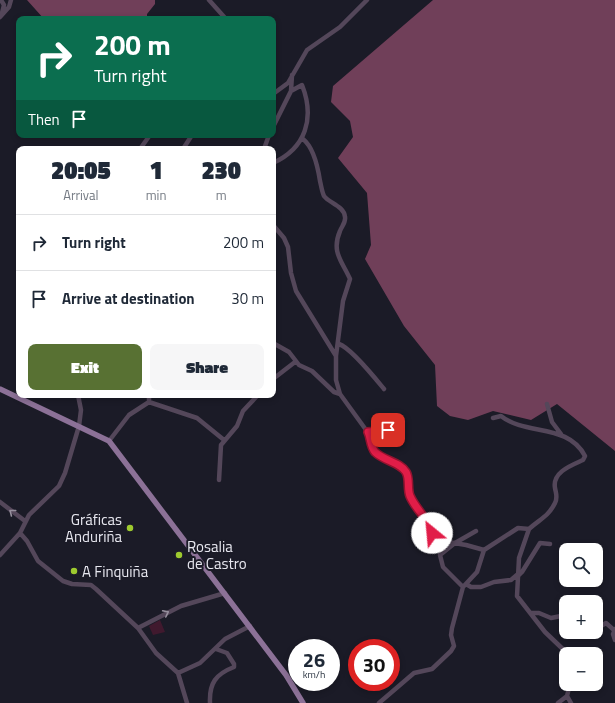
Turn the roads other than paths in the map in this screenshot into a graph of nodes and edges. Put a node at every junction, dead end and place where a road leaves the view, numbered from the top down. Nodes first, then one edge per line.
1 (1, 0) edge
2 (11, 0) edge
3 (210, 0) edge
4 (367, 0) edge
5 (1, 16) edge
6 (223, 16) edge
7 (292, 75) junction
8 (276, 91) edge
9 (291, 91) junction
10 (276, 121) edge
11 (302, 139) junction
12 (276, 162) edge
13 (276, 229) edge
14 (339, 344) junction
15 (276, 345) edge
16 (336, 356) junction
17 (295, 362) junction
18 (276, 377) edge
19 (0, 389) edge
20 (384, 389) dead end
21 (340, 394) junction
22 (16, 396) edge
23 (19, 398) edge
24 (79, 398) edge
25 (150, 398) edge
26 (255, 398) edge
27 (149, 402) junction
28 (547, 404) dead end
29 (493, 418) dead end
30 (79, 426) junction
31 (388, 430) dead end
32 (368, 432) junction
33 (561, 434) junction
34 (224, 440) junction
35 (108, 442) junction
36 (219, 480) dead end
37 (0, 502) edge
38 (25, 521) junction
39 (529, 529) junction
40 (476, 532) dead end
41 (20, 533) junction
42 (455, 543) junction
43 (550, 544) dead end
44 (484, 550) junction
45 (0, 555) edge
46 (518, 575) junction
47 (464, 585) junction
48 (225, 592) junction
49 (531, 613) junction
50 (559, 616) edge
51 (603, 625) edge
52 (250, 626) junction
53 (138, 628) junction
54 (614, 629) edge
55 (615, 640) edge
56 (561, 647) edge
57 (216, 649) junction
58 (178, 673) junction
59 (568, 691) edge
60 (567, 696) junction
61 (186, 703) edge
62 (210, 703) edge
63 (303, 703) edge
64 (379, 703) edge
65 (558, 703) edge
66 (571, 703) edge

1 - 5 street
2 - 5 street
3 - 6 street
4 - 7 street
7 - 8 street
7 - 9 street
9 - 10 street
9 - 11 street
11 - 12 street
11 - 14 street
13 - 16 street
14 - 16 street
14 - 20 street
15 - 17 street
16 - 21 street
17 - 18 street
17 - 21 street
19 - 22 main road
21 - 32 street
23 - 30 main road
24 - 30 street
25 - 27 street
26 - 34 street
27 - 34 street
27 - 35 street
28 - 33 street
29 - 33 street
30 - 35 main road
30 - 38 street
31 - 32 street
32 - 42 street
33 - 39 street
34 - 36 street
35 - 48 main road
38 -> 37 street
38 - 41 street
39 - 44 street
39 - 46 street
40 - 42 street
41 - 45 street
41 - 53 street
42 - 44 street
42 - 47 street
43 - 46 street
44 - 47 street
46 - 47 street
46 - 49 street
47 - 64 street
48 - 52 main road
53 -> 48 street
49 - 50 street
49 - 56 street
51 - 54 street
52 - 57 street
52 - 63 main road
53 - 58 street
54 - 55 street
57 - 58 street
57 - 62 street
58 - 61 street
59 - 60 street
60 - 65 street
60 - 66 street

